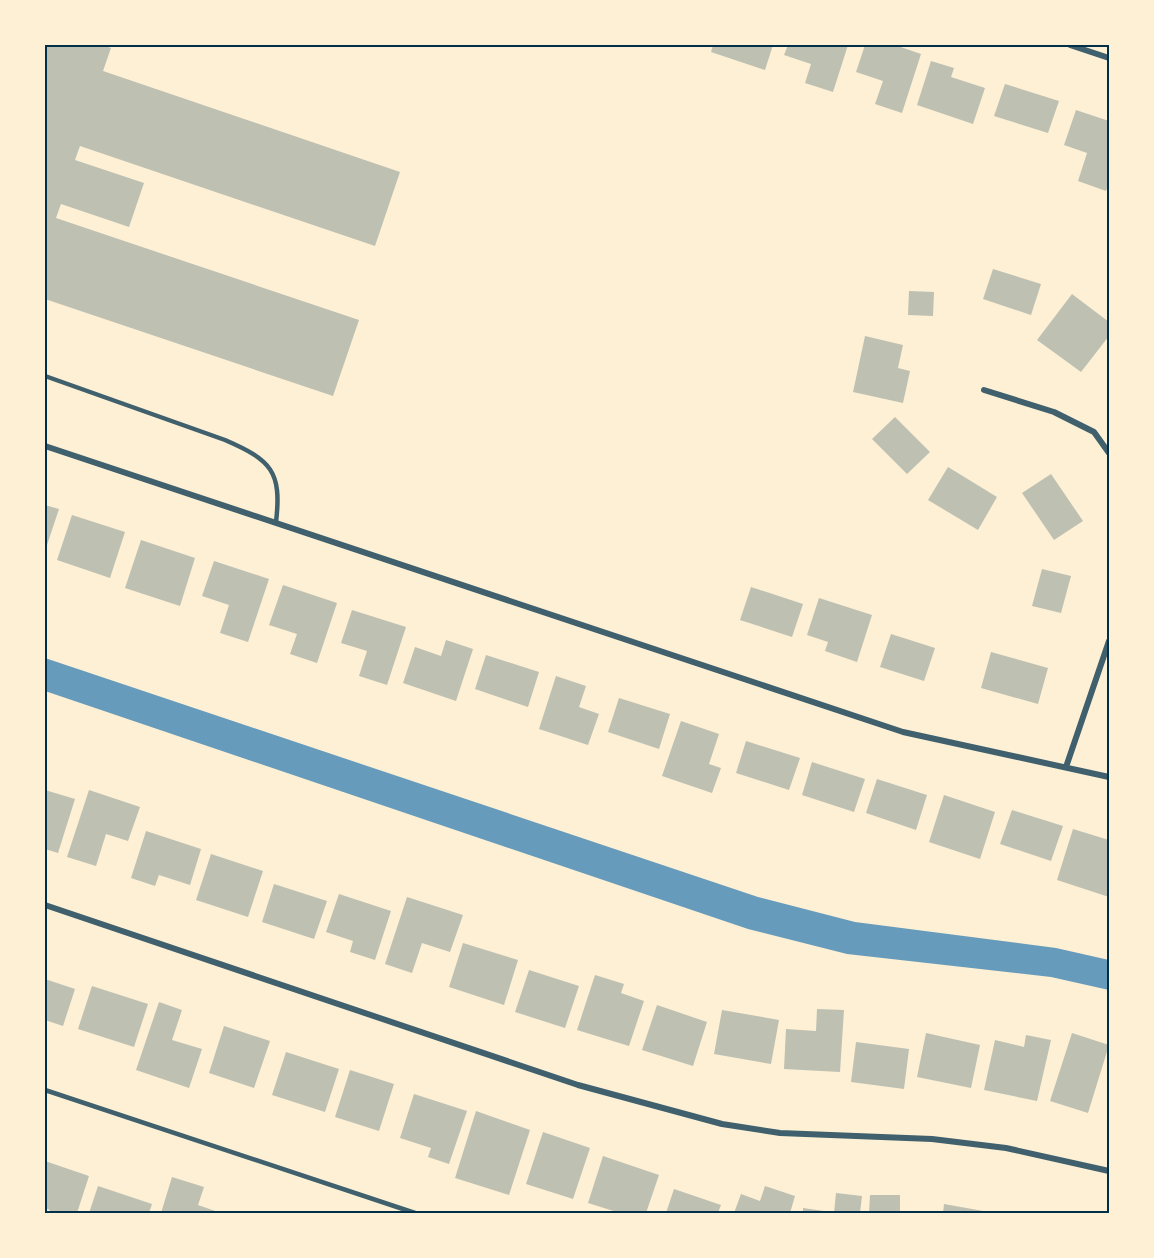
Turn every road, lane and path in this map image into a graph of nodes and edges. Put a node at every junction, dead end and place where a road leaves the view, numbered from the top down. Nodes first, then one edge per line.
1 (1070, 45) edge
2 (1109, 58) edge
3 (45, 376) edge
4 (984, 390) dead end
5 (45, 446) edge
6 (1109, 453) edge
7 (276, 522) junction
8 (1109, 641) edge
9 (1066, 767) junction
10 (1109, 777) edge
11 (45, 905) edge
12 (45, 1090) edge
13 (1109, 1171) edge
14 (416, 1213) edge

1 - 2 street
3 - 7 lane
4 - 6 street
5 - 7 street
7 - 9 street
8 - 9 street
9 - 10 street
11 - 13 street
12 - 14 lane

